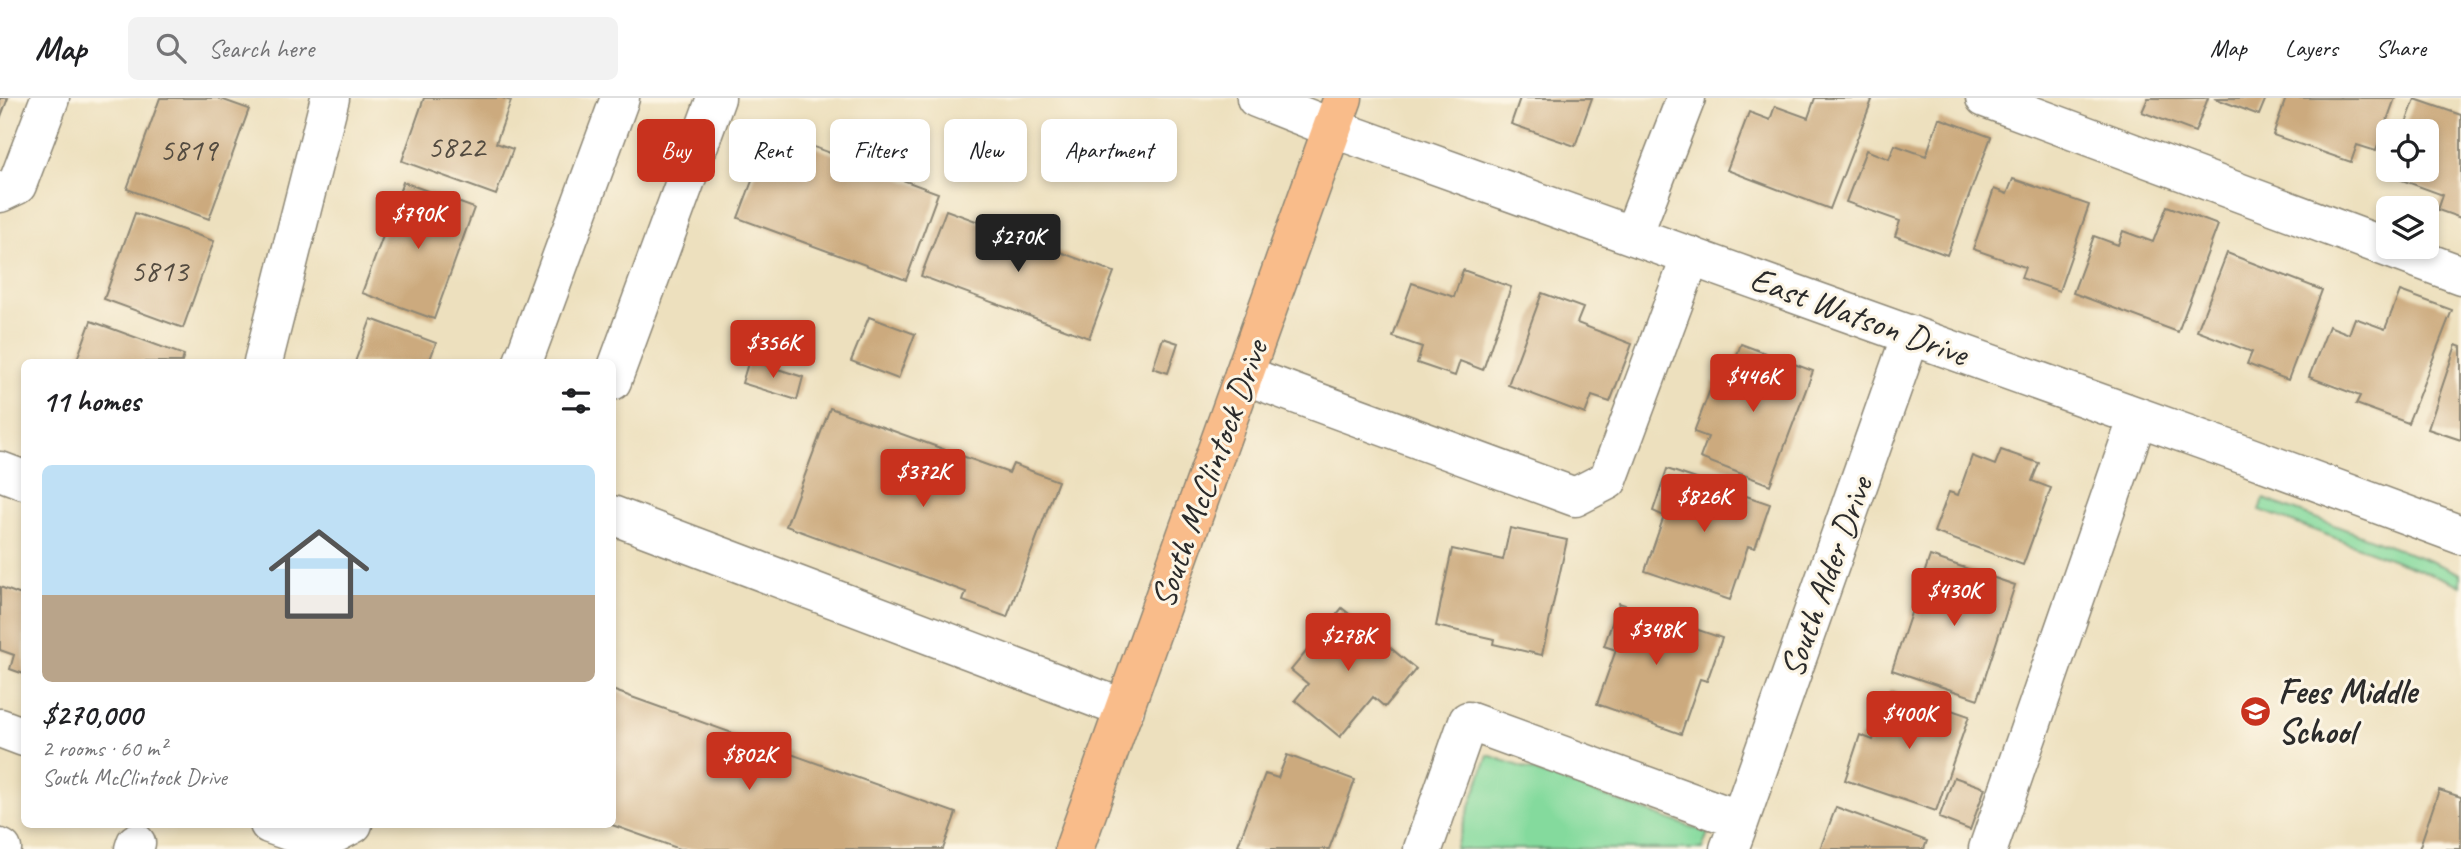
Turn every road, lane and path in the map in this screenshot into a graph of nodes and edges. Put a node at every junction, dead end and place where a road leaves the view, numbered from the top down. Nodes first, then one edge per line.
1 (50, 98) edge
2 (330, 98) edge
3 (620, 98) edge
4 (716, 98) edge
5 (1256, 98) edge
6 (1686, 98) edge
7 (1985, 98) edge
8 (1338, 113) edge
9 (0, 193) edge
10 (1633, 235) junction
11 (1691, 256) junction
12 (2461, 275) edge
13 (1912, 335) junction
14 (264, 359) edge
15 (524, 359) edge
16 (616, 370) edge
17 (1244, 375) junction
18 (2138, 416) junction
19 (0, 471) edge
20 (21, 479) edge
21 (616, 517) edge
22 (2461, 535) edge
23 (1125, 709) junction
24 (0, 728) edge
25 (21, 736) edge
26 (280, 828) edge
27 (346, 828) edge
28 (353, 828) edge
29 (1734, 834) edge
30 (345, 849) edge
31 (1074, 849) edge
32 (1423, 849) edge
33 (1988, 849) edge

1 - 9 street
2 - 14 street
3 - 15 street
4 - 16 street
5 - 8 street, East Watson Drive
6 - 10 street
7 - 12 street
8 - 10 street, East Watson Drive
8 - 17 main road, South McClintock Drive
10 - 11 street, East Watson Drive
11 - 13 street, East Watson Drive
11 - 17 street
13 - 18 street, East Watson Drive
13 - 29 street, South Alder Drive
17 - 23 main road, South McClintock Drive
18 - 22 street, East Watson Drive
18 - 33 street
19 - 20 street
21 - 23 street
23 - 31 main road, South McClintock Drive
24 - 25 street
26 - 27 street
28 - 30 street
29 - 32 street, South Alder Drive

